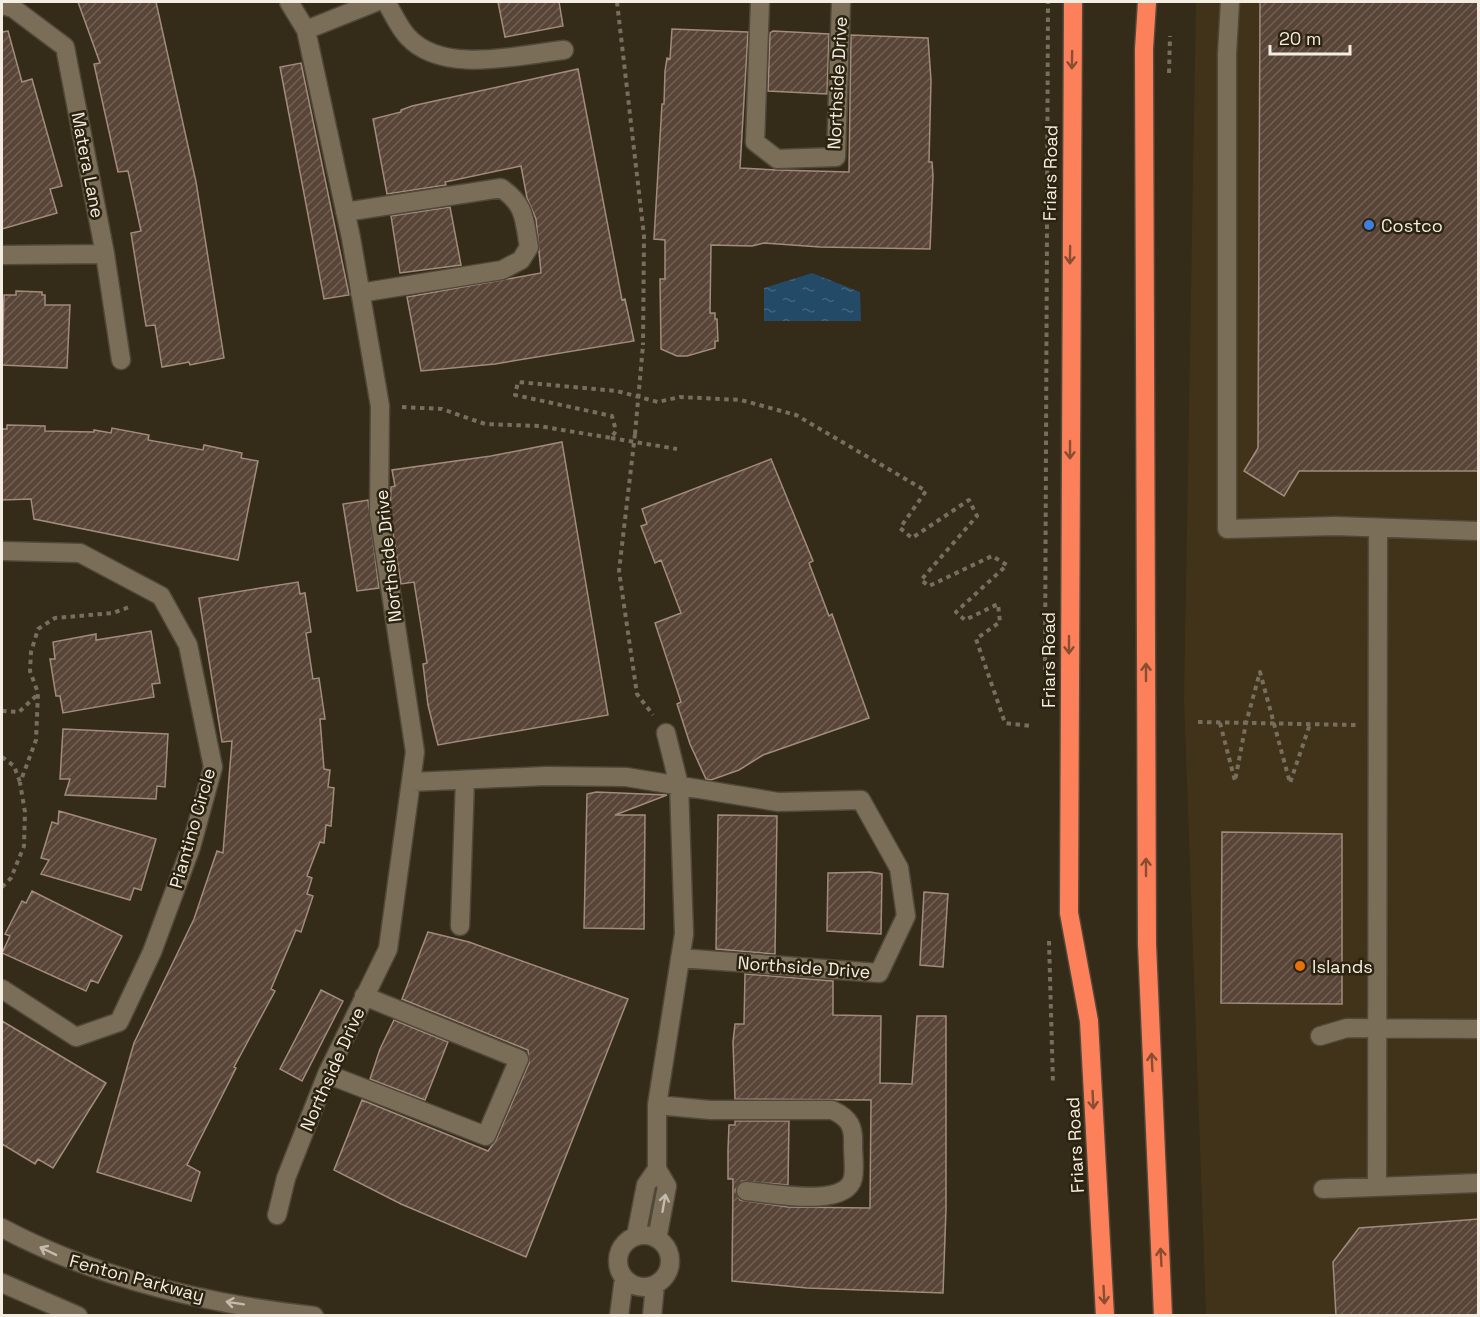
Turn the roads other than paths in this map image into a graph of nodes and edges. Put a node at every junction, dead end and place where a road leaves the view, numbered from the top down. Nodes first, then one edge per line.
1 (288, 2) edge
2 (376, 2) edge
3 (386, 2) edge
4 (760, 2) edge
5 (841, 2) edge
6 (1073, 2) edge
7 (1147, 2) edge
8 (1230, 2) edge
9 (2, 5) edge
10 (306, 30) junction
11 (564, 50) dead end
12 (345, 212) junction
13 (105, 254) junction
14 (2, 255) edge
15 (360, 293) junction
16 (121, 360) dead end
17 (1377, 528) junction
18 (1479, 531) edge
19 (2, 551) edge
20 (666, 733) road end
21 (465, 780) junction
22 (411, 782) junction
23 (679, 785) junction
24 (460, 926) dead end
25 (680, 958) junction
26 (2, 988) edge
27 (364, 996) junction
28 (1377, 1028) junction
29 (1479, 1029) edge
30 (1320, 1035) dead end
31 (327, 1074) junction
32 (657, 1106) junction
33 (657, 1169) junction
34 (1479, 1183) edge
35 (1377, 1187) junction
36 (1323, 1189) dead end
37 (746, 1191) dead end
38 (277, 1215) dead end
39 (2, 1228) edge
40 (636, 1236) junction
41 (657, 1239) junction
42 (624, 1278) junction
43 (2, 1283) edge
44 (655, 1285) junction
45 (304, 1315) edge
46 (78, 1316) edge
47 (619, 1316) edge
48 (652, 1316) edge
49 (1105, 1316) edge
50 (1163, 1316) edge

1 - 10 street, Northside Drive
2 - 10 street
3 - 11 street
4 - 5 street, Northside Drive
6 -> 49 highway, Friars Road
50 -> 7 highway
8 - 17 street
9 - 13 street, Matera Lane
10 - 12 street, Northside Drive
12 - 15 street, Northside Drive
12 - 15 street
13 - 14 street
13 - 16 street, Matera Lane
15 - 22 street, Northside Drive
17 - 18 street
17 - 28 street
19 - 26 street, Piantino Circle
20 - 23 street
21 - 22 street, Northside Drive
21 - 23 street, Northside Drive
21 - 24 street
22 - 27 street, Northside Drive
23 - 25 street
23 - 25 street, Northside Drive
25 - 32 street
27 - 31 street, Northside Drive
27 - 31 street
28 - 29 street
28 - 30 street
28 - 35 street
31 - 38 street, Northside Drive
32 - 33 street
32 - 37 street
33 - 40 street
41 -> 33 street
34 - 35 street
35 - 36 street
45 -> 39 street, Fenton Parkway
40 - 41 street
40 - 42 street
41 - 44 street
42 - 44 street
42 - 47 street
43 - 46 street
44 - 48 street

